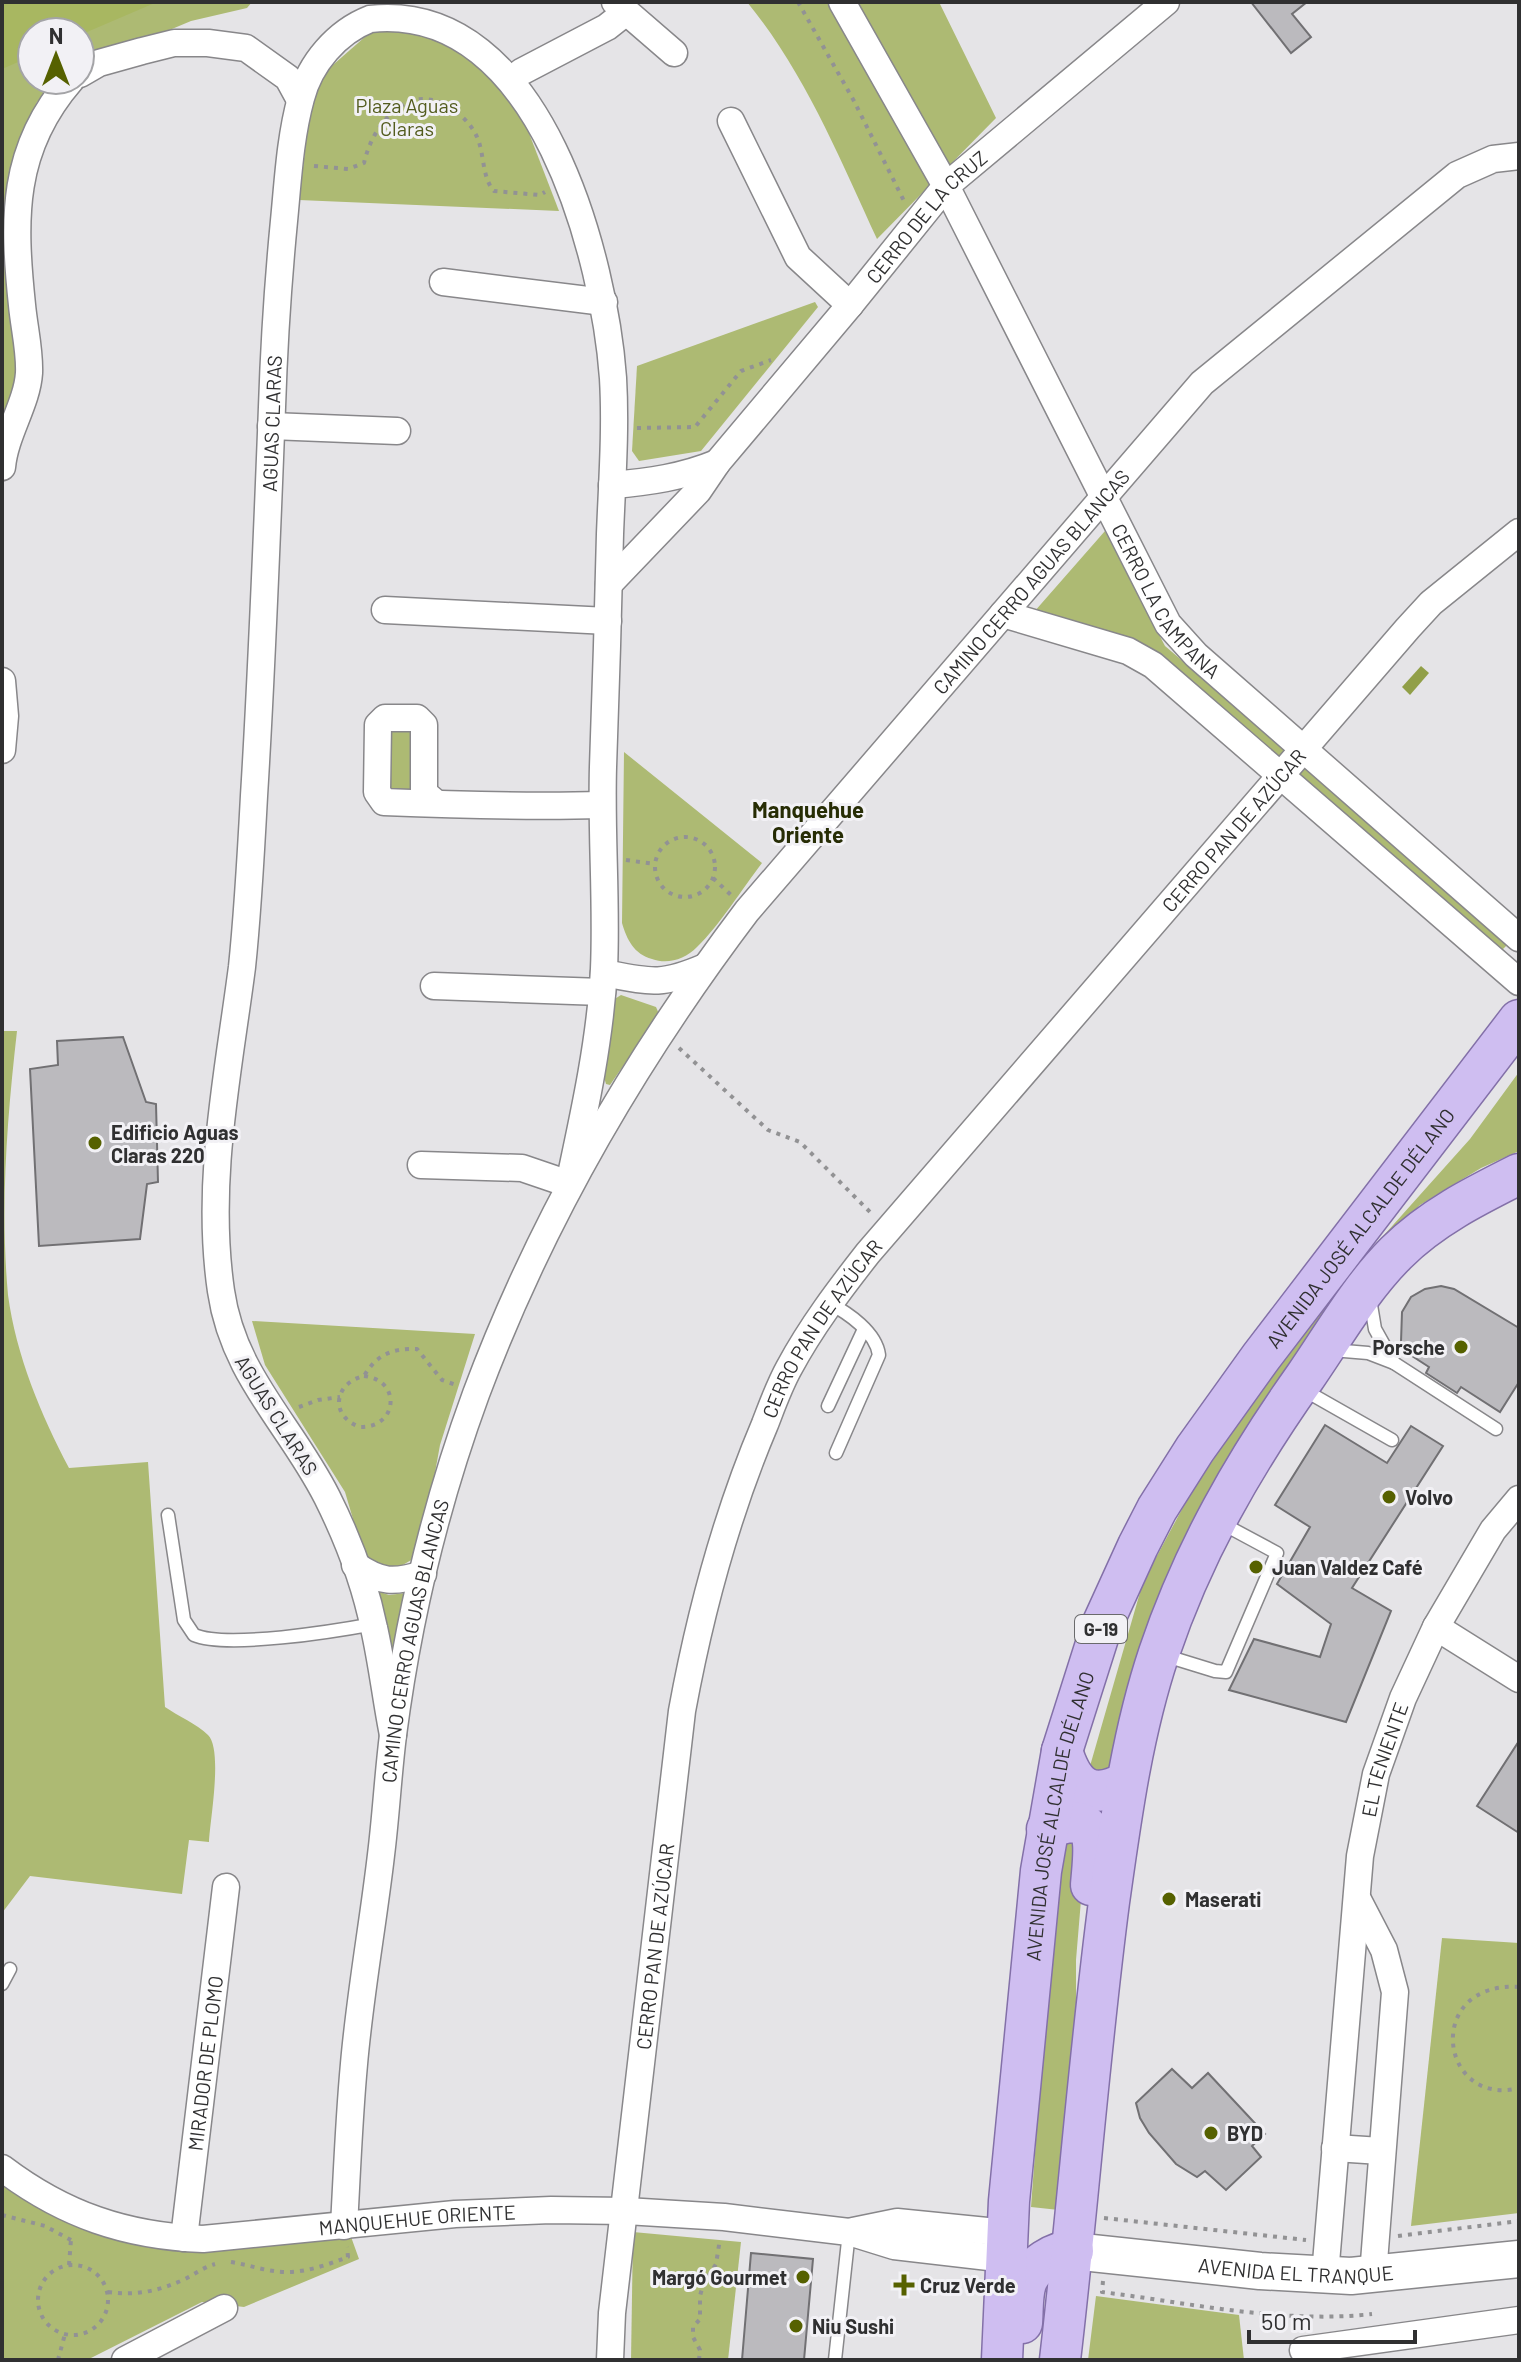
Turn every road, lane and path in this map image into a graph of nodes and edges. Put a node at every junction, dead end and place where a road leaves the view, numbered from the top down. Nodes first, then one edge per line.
1 (798, 2) edge
2 (842, 2) edge
3 (1156, 5) edge
4 (621, 7) edge
5 (451, 8) edge
6 (674, 53) dead end
7 (96, 65) edge
8 (521, 72) junction
9 (59, 96) edge
10 (300, 100) junction
11 (731, 121) dead end
12 (1519, 156) edge
13 (289, 165) junction
14 (572, 179) junction
15 (946, 186) junction
16 (916, 225) junction
17 (443, 282) dead end
18 (604, 302) junction
19 (850, 305) junction
20 (776, 358) dead end
21 (271, 426) junction
22 (614, 429) junction
23 (397, 431) dead end
24 (717, 463) junction
25 (2, 467) edge
26 (612, 485) junction
27 (1103, 497) junction
28 (1519, 532) edge
29 (609, 584) junction
30 (385, 610) dead end
31 (1003, 614) junction
32 (608, 621) junction
33 (2, 681) edge
34 (1305, 749) junction
35 (2, 750) edge
36 (1281, 777) junction
37 (437, 804) dead end
38 (602, 805) junction
39 (664, 846) joint
40 (1519, 938) edge
41 (705, 967) junction
42 (659, 982) junction
43 (1519, 982) edge
44 (603, 983) junction
45 (434, 986) dead end
46 (1519, 1020) edge
47 (667, 1026) junction
48 (590, 1083) junction
49 (622, 1095) junction
50 (421, 1165) dead end
51 (1519, 1174) edge
52 (569, 1184) junction
53 (875, 1217) dead end
54 (1368, 1285) junction
55 (829, 1303) junction
56 (864, 1329) junction
57 (1324, 1349) junction
58 (1394, 1363) junction
59 (364, 1376) junction
60 (1298, 1386) junction
61 (340, 1397) junction
62 (475, 1397) junction
63 (828, 1406) dead end
64 (273, 1412) junction
65 (1496, 1429) dead end
66 (1392, 1440) dead end
67 (836, 1453) dead end
68 (1519, 1499) edge
69 (168, 1515) dead end
70 (1215, 1519) junction
71 (355, 1565) junction
72 (423, 1574) junction
73 (374, 1624) junction
74 (1436, 1627) junction
75 (1159, 1653) junction
76 (1519, 1679) edge
77 (393, 1735) junction
78 (1062, 1751) junction
79 (1125, 1783) junction
80 (1047, 1829) junction
81 (226, 1887) dead end
82 (1357, 1898) junction
83 (10, 1969) dead end
84 (2, 1984) edge
85 (1519, 1987) edge
86 (1097, 1995) junction
87 (1519, 2088) edge
88 (1335, 2148) junction
89 (1381, 2151) junction
90 (2, 2168) edge
91 (626, 2211) junction
92 (2, 2215) edge
93 (724, 2217) junction
94 (344, 2226) junction
95 (849, 2232) junction
96 (184, 2238) junction
97 (71, 2240) dead end
98 (1006, 2246) junction
99 (1073, 2251) junction
100 (1519, 2259) edge
101 (1325, 2275) junction
102 (1373, 2275) junction
103 (108, 2292) junction
104 (1102, 2292) dead end
105 (224, 2308) dead end
106 (1385, 2312) dead end
107 (1519, 2320) edge
108 (65, 2334) junction
109 (1303, 2350) dead end
110 (56, 2359) edge
111 (125, 2360) edge
112 (610, 2360) edge
113 (699, 2360) edge
114 (835, 2360) edge
115 (1002, 2360) edge
116 (1019, 2360) edge
117 (1060, 2360) edge

1 - 16 path
2 - 15 street, CERRO LA CAMPANA
3 - 15 street, CERRO DE LA CRUZ
4 - 6 street
4 - 8 street
5 - 8 street, AGUAS CLARAS
5 - 10 street, AGUAS CLARAS
7 - 10 street
8 - 14 street, AGUAS CLARAS
9 - 25 street
10 - 13 street, AGUAS CLARAS
11 - 19 street
12 - 27 street, CAMINO CERRO AGUAS BLANCAS
13 - 14 path
13 - 21 street, AGUAS CLARAS
14 - 18 street, AGUAS CLARAS
15 - 16 street, CERRO DE LA CRUZ
15 - 27 street, CERRO LA CAMPANA
16 - 19 street, CERRO DE LA CRUZ
17 - 18 street
18 - 22 street, AGUAS CLARAS
19 - 24 street, CERRO DE LA CRUZ
20 - 22 path
21 - 23 street
21 - 64 street, AGUAS CLARAS
22 - 26 street, AGUAS CLARAS
24 - 26 street, CERRO DE LA CRUZ
24 - 29 street, CERRO DE LA CRUZ
26 - 29 street, AGUAS CLARAS
27 - 31 street, CAMINO CERRO AGUAS BLANCAS
27 - 34 street, CERRO LA CAMPANA
28 - 34 street, CERRO PAN DE AZÚCAR
29 - 32 street, AGUAS CLARAS
30 - 32 street
31 - 36 street, CERRO LA CAMPANA
31 - 41 street, CAMINO CERRO AGUAS BLANCAS
32 - 38 street, AGUAS CLARAS
33 - 35 street
34 - 36 street, CERRO PAN DE AZÚCAR
34 - 40 street, CERRO LA CAMPANA
36 - 43 street, CERRO LA CAMPANA
36 - 55 street, CERRO PAN DE AZÚCAR
37 - 38 street
38 - 44 street, AGUAS CLARAS
39 - 39 path
41 - 42 street
41 - 47 street, CAMINO CERRO AGUAS BLANCAS
42 - 44 street
42 - 47 street
44 - 45 street
44 - 48 street, AGUAS CLARAS
46 - 78 main road, AVENIDA JOSÉ ALCALDE DÉLANO / G-19
47 - 49 street, CAMINO CERRO AGUAS BLANCAS
47 - 53 path
48 - 49 street
48 - 52 street, AGUAS CLARAS
49 - 52 street, CAMINO CERRO AGUAS BLANCAS
50 - 52 street
51 - 54 main road, AVENIDA JOSÉ ALCALDE DÉLANO
52 - 62 street, CAMINO CERRO AGUAS BLANCAS
54 - 57 main road, AVENIDA JOSÉ ALCALDE DÉLANO
54 - 58 lane
55 - 56 lane
55 - 91 street, CERRO PAN DE AZÚCAR
56 - 63 lane
56 - 67 lane
57 - 58 lane
57 - 60 main road, AVENIDA JOSÉ ALCALDE DÉLANO
58 - 65 lane
59 - 61 path
59 - 61 path
59 - 62 path
60 - 66 lane
60 - 70 main road, AVENIDA JOSÉ ALCALDE DÉLANO
61 - 64 path
62 - 72 street, CAMINO CERRO AGUAS BLANCAS
64 - 71 street, AGUAS CLARAS
68 - 74 street, EL TENIENTE
69 - 73 lane
70 - 75 main road, AVENIDA JOSÉ ALCALDE DÉLANO
70 - 75 lane
71 - 72 street
71 - 73 street, AGUAS CLARAS
72 - 77 street, CAMINO CERRO AGUAS BLANCAS
73 - 77 street, AGUAS CLARAS
74 - 76 street
74 - 82 street, EL TENIENTE
75 - 79 main road, AVENIDA JOSÉ ALCALDE DÉLANO
77 - 94 street, CAMINO CERRO AGUAS BLANCAS
78 - 79 main road
78 - 80 main road, AVENIDA JOSÉ ALCALDE DÉLANO / G-19
79 - 86 main road, AVENIDA JOSÉ ALCALDE DÉLANO
80 - 86 main road
80 - 98 main road, AVENIDA JOSÉ ALCALDE DÉLANO / G-19
81 - 96 street, MIRADOR DE PLOMO
82 - 88 street, EL TENIENTE
82 - 89 street
83 - 84 lane
85 - 87 path
86 - 99 main road, AVENIDA JOSÉ ALCALDE DÉLANO
88 - 89 street
88 - 101 street, EL TENIENTE
89 - 102 street
90 - 96 street, MANQUEHUE ORIENTE
91 - 93 street, MANQUEHUE ORIENTE
91 - 94 street, MANQUEHUE ORIENTE
91 - 112 street, CERRO PAN DE AZÚCAR
92 - 97 path
93 - 95 street, MANQUEHUE ORIENTE
93 - 113 path
94 - 96 street, MANQUEHUE ORIENTE
94 - 103 path
95 - 98 street, MANQUEHUE ORIENTE
95 - 114 lane
98 - 115 main road, AVENIDA JOSÉ ALCALDE DÉLANO / G-19
99 - 101 main road, AVENIDA EL TRANQUE
99 - 116 main road
99 - 117 main road, AVENIDA JOSÉ ALCALDE DÉLANO
100 - 102 main road, AVENIDA EL TRANQUE
101 - 102 main road, AVENIDA EL TRANQUE
103 - 108 path
103 - 108 path
104 - 106 path
105 - 111 street
107 - 109 street
108 - 110 path

